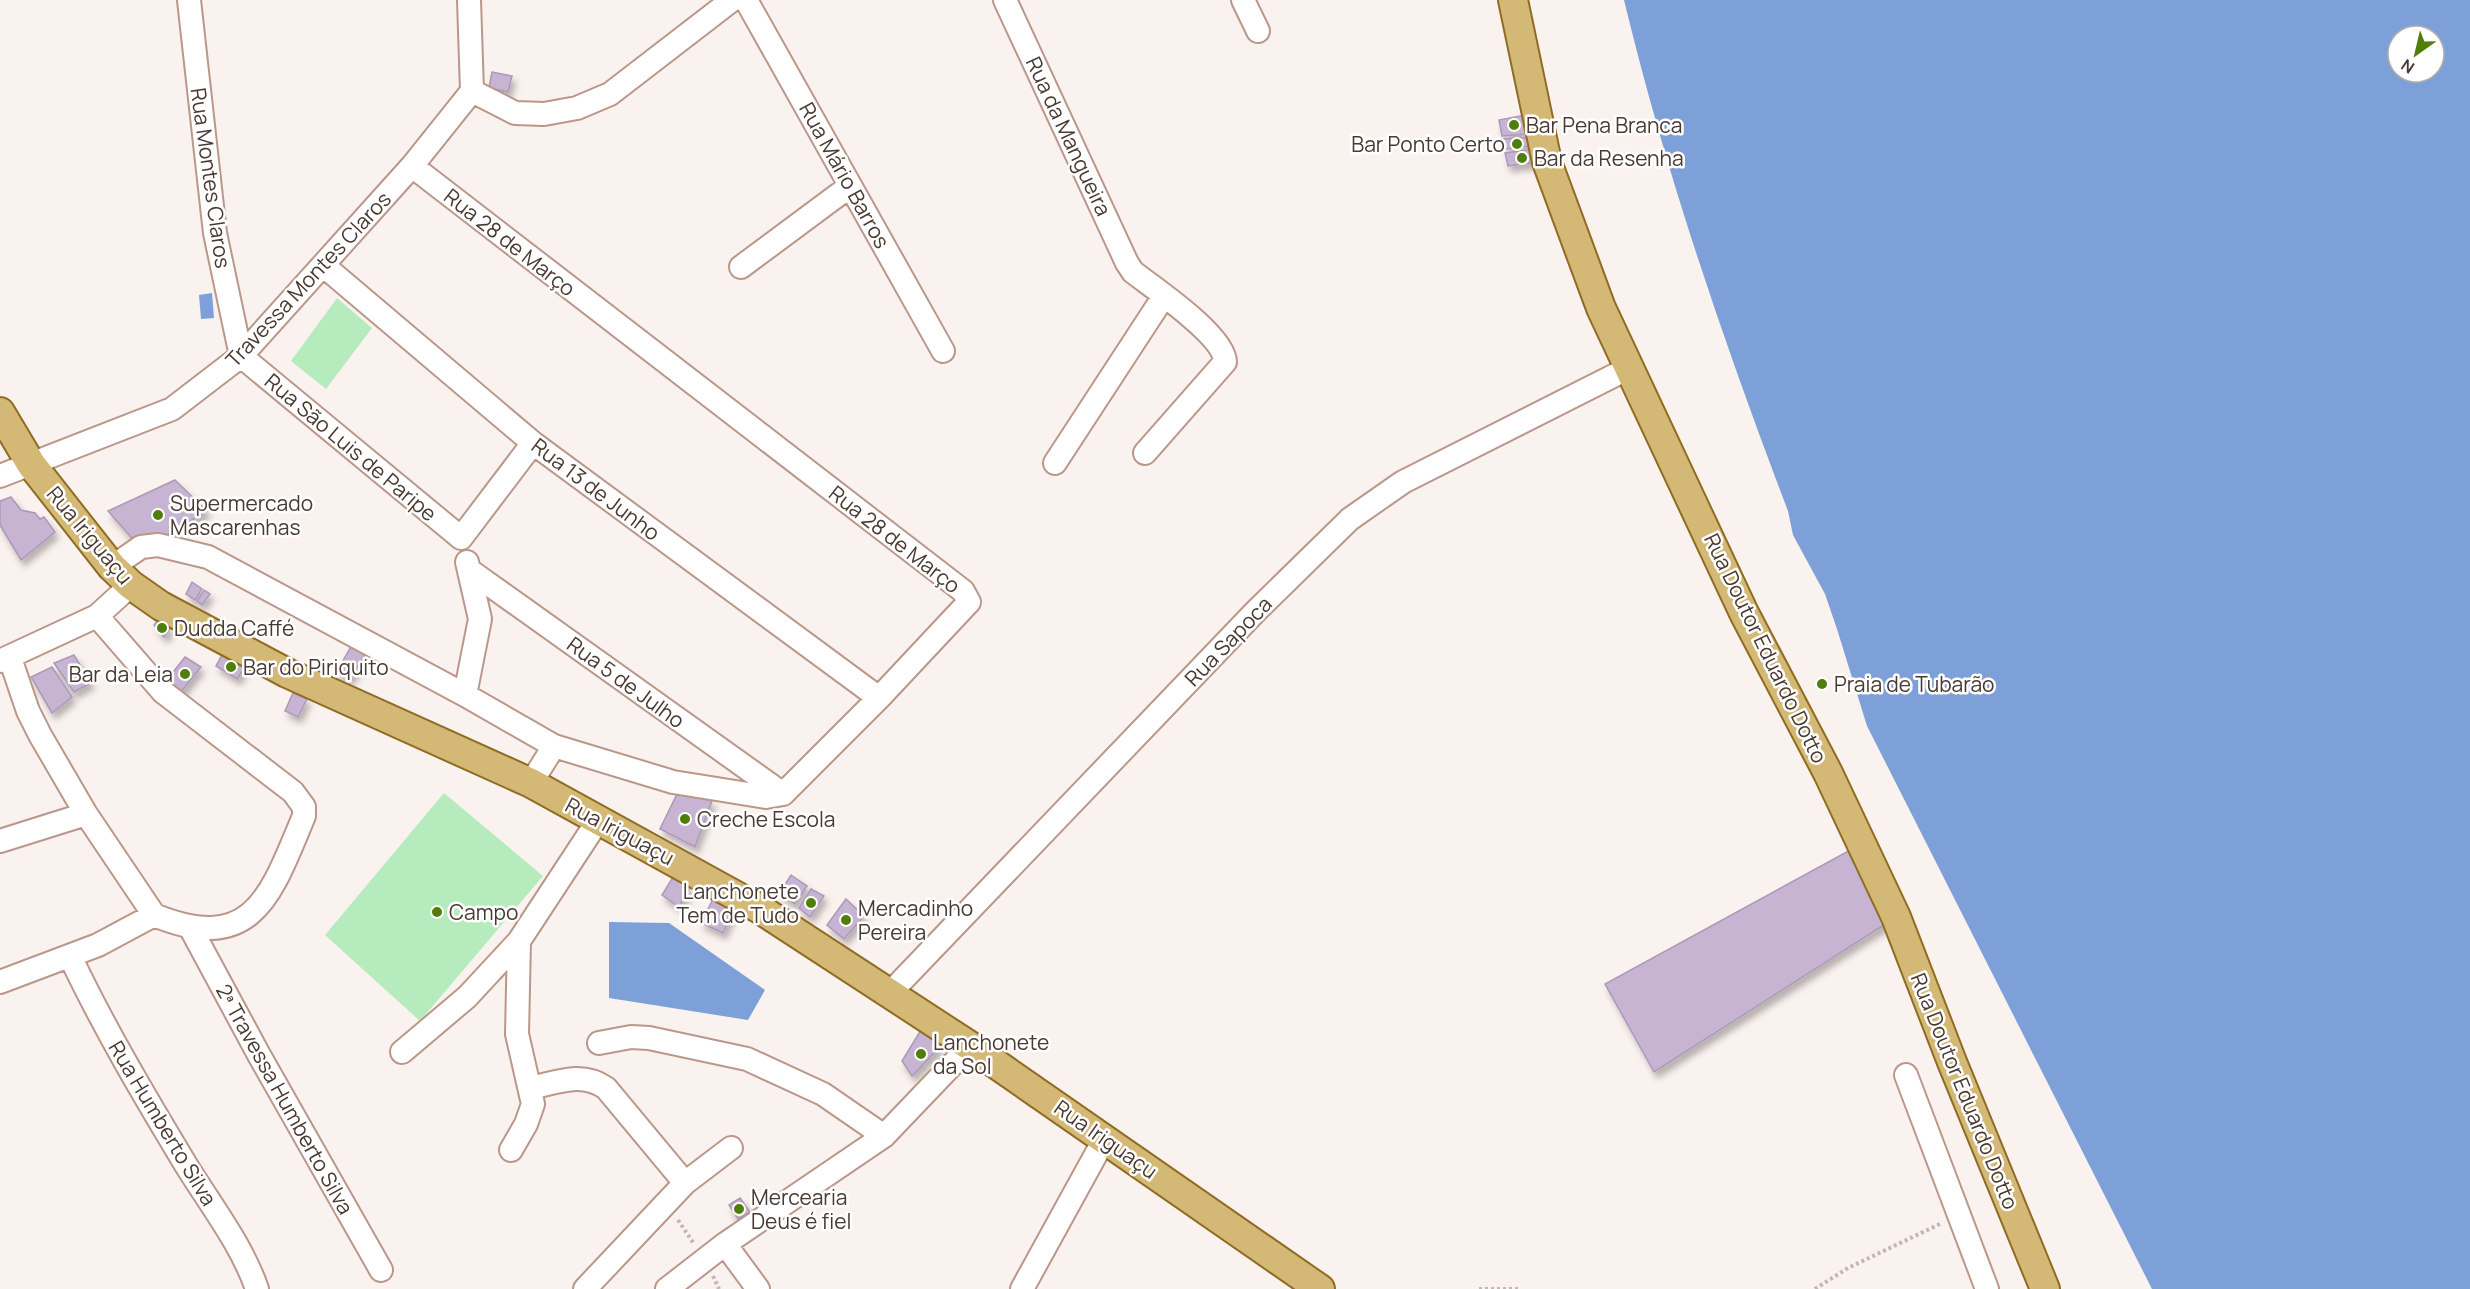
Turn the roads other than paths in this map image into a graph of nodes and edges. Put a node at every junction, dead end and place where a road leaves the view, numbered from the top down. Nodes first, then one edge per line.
1 (189, 0) edge
2 (469, 0) edge
3 (732, 0) edge
4 (746, 0) edge
5 (1005, 0) edge
6 (1243, 0) edge
7 (1514, 0) edge
8 (1258, 31) dead end
9 (472, 91) junction
10 (412, 166) junction
11 (850, 186) junction
12 (324, 266) junction
13 (741, 267) dead end
14 (1164, 296) junction
15 (943, 351) dead end
16 (241, 356) junction
17 (1628, 369) junction
18 (0, 412) edge
19 (533, 442) junction
20 (1145, 453) dead end
21 (1055, 463) dead end
22 (31, 464) junction
23 (0, 476) edge
24 (461, 538) junction
25 (469, 570) junction
26 (121, 576) junction
27 (97, 616) junction
28 (5, 660) edge
29 (465, 695) junction
30 (879, 698) junction
31 (554, 746) junction
32 (531, 783) junction
33 (783, 794) junction
34 (86, 814) junction
35 (598, 819) junction
36 (0, 841) edge
37 (154, 915) junction
38 (190, 927) junction
39 (519, 941) junction
40 (70, 956) junction
41 (0, 982) edge
42 (890, 993) junction
43 (599, 1043) dead end
44 (970, 1046) junction
45 (402, 1052) dead end
46 (1906, 1076) dead end
47 (531, 1088) junction
48 (884, 1136) junction
49 (1105, 1138) junction
50 (731, 1148) dead end
51 (511, 1150) dead end
52 (685, 1183) junction
53 (725, 1244) junction
54 (381, 1270) dead end
55 (675, 1286) edge
56 (257, 1289) edge
57 (585, 1289) edge
58 (758, 1289) edge
59 (1022, 1289) edge
60 (1320, 1289) edge
61 (1987, 1289) edge
62 (2045, 1289) edge

1 - 16 street, Rua Montes Claros
2 - 9 street
3 - 9 street
4 - 11 street, Rua Mário Barros
5 - 14 street, Rua da Mangueira
6 - 8 street
7 - 17 main road, Rua Doutor Eduardo Dotto
9 - 10 street, Travessa Montes Claros
10 - 12 street, Travessa Montes Claros
10 - 30 street, Rua 28 de Março
11 - 13 street
11 - 15 street, Rua Mário Barros
12 - 16 street, Travessa Montes Claros
12 - 19 street, Rua 13 de Junho
14 - 20 street
14 - 21 street
16 - 22 street, Travessa Montes Claros
16 - 24 street, Rua São Luis de Paripe
17 - 42 street, Rua Sapoca
17 - 62 main road, Rua Doutor Eduardo Dotto
18 - 22 main road, Rua Iriguaçu
19 - 24 street
19 - 30 street, Rua 13 de Junho
22 - 23 street, Travessa Montes Claros
22 - 26 main road, Rua Iriguaçu
24 - 25 street
25 - 29 street
25 - 33 street, Rua 5 de Julho
26 - 27 street
26 - 29 street
26 - 32 main road, Rua Iriguaçu
27 - 28 street
27 - 38 street
28 - 34 street
29 - 31 street
30 - 33 street, Rua 28 de Março
31 - 32 street
31 - 33 street
32 - 35 main road, Rua Iriguaçu
34 - 36 street
34 - 37 street
35 - 39 street
35 - 42 main road, Rua Iriguaçu
37 - 38 street
37 - 40 street
38 - 54 street, 2ª Travessa Humberto Silva
39 - 45 street
39 - 47 street
40 - 41 street
40 - 56 street, Rua Humberto Silva
42 - 44 main road, Rua Iriguaçu
43 - 48 street
44 - 48 street
44 - 49 main road, Rua Iriguaçu
46 - 61 street
47 - 51 street
47 - 52 street
48 - 53 street
49 - 59 street
49 - 60 main road, Rua Iriguaçu
50 - 52 street
52 - 57 street
53 - 55 street
53 - 58 street

